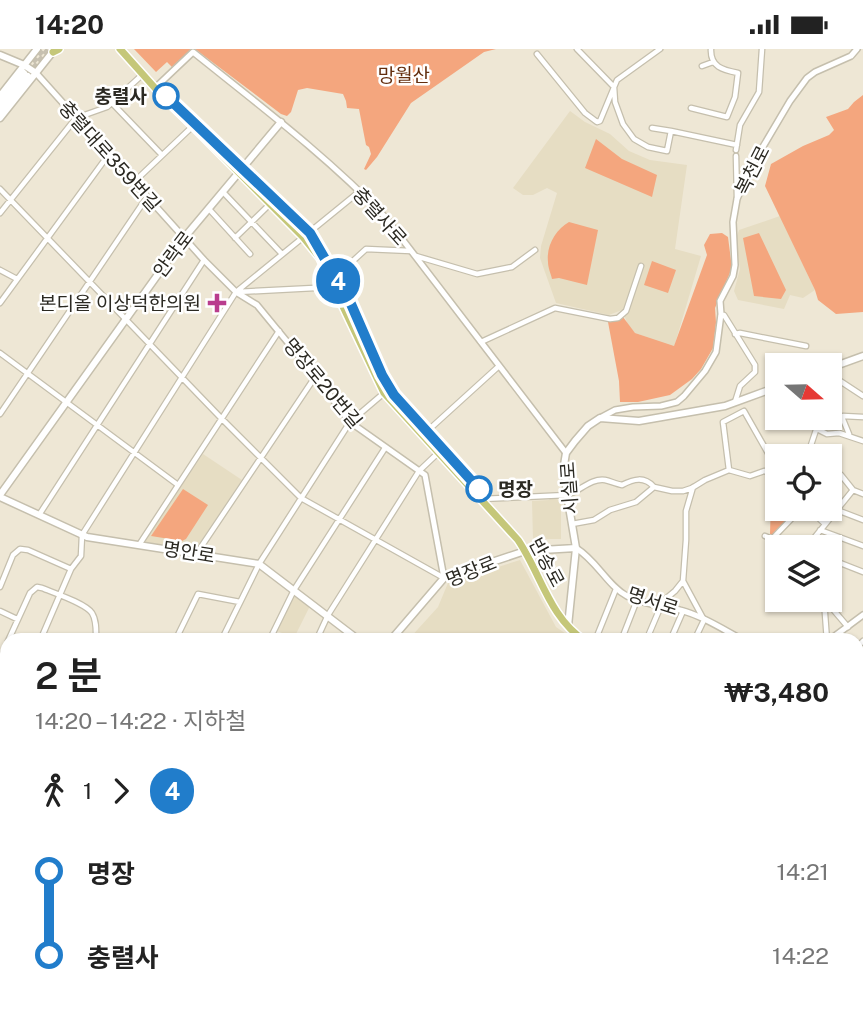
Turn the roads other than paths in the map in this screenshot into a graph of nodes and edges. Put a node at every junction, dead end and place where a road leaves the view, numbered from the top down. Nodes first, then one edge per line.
1 (37, 49) edge
2 (120, 49) edge
3 (577, 49) edge
4 (660, 49) edge
5 (711, 49) edge
6 (762, 49) edge
7 (858, 49) edge
8 (56, 50) edge
9 (537, 54) dead end
10 (0, 55) edge
11 (713, 62) junction
12 (24, 65) junction
13 (702, 66) dead end
14 (36, 73) junction
15 (143, 74) junction
16 (614, 87) junction
17 (155, 88) junction
18 (0, 96) edge
19 (111, 103) junction
20 (0, 104) edge
21 (691, 109) dead end
22 (0, 111) edge
23 (0, 118) edge
24 (76, 118) junction
25 (281, 122) junction
26 (193, 126) junction
27 (653, 128) dead end
28 (671, 131) junction
29 (737, 150) junction
30 (109, 154) junction
31 (162, 155) junction
32 (240, 173) junction
33 (134, 182) junction
34 (0, 189) edge
35 (360, 191) junction
36 (223, 193) junction
37 (147, 197) junction
38 (737, 199) junction
39 (11, 200) junction
40 (270, 204) junction
41 (209, 209) junction
42 (0, 213) edge
43 (251, 222) junction
44 (303, 237) junction
45 (47, 238) junction
46 (184, 238) junction
47 (235, 238) junction
48 (536, 250) dead end
49 (250, 254) dead end
50 (282, 254) junction
51 (413, 254) junction
52 (204, 260) junction
53 (641, 266) dead end
54 (0, 270) edge
55 (18, 279) junction
56 (90, 282) junction
57 (332, 284) junction
58 (236, 292) junction
59 (0, 303) edge
60 (721, 316) junction
61 (126, 319) junction
62 (278, 331) junction
63 (735, 334) junction
64 (481, 342) junction
65 (150, 344) junction
66 (806, 346) dead end
67 (0, 353) edge
68 (863, 356) edge
69 (854, 359) junction
70 (842, 364) edge
71 (863, 364) edge
72 (499, 366) junction
73 (27, 373) junction
74 (183, 377) junction
75 (315, 377) junction
76 (842, 383) edge
77 (765, 392) edge
78 (384, 393) junction
79 (863, 397) edge
80 (66, 402) junction
81 (735, 403) junction
82 (0, 414) edge
83 (842, 417) joint
84 (863, 417) edge
85 (221, 418) junction
86 (600, 418) junction
87 (350, 422) junction
88 (97, 425) junction
89 (821, 431) edge
90 (423, 435) junction
91 (850, 435) junction
92 (863, 441) edge
93 (385, 447) junction
94 (765, 448) edge
95 (438, 452) junction
96 (135, 453) junction
97 (566, 453) junction
98 (261, 458) junction
99 (729, 470) junction
100 (419, 471) junction
101 (765, 471) edge
102 (842, 476) edge
103 (178, 485) junction
104 (654, 487) junction
105 (693, 487) junction
106 (853, 490) junction
107 (863, 494) edge
108 (566, 495) junction
109 (0, 496) edge
110 (301, 498) junction
111 (480, 499) junction
112 (842, 504) edge
113 (842, 512) edge
114 (39, 515) junction
115 (339, 520) junction
116 (863, 520) edge
117 (789, 521) edge
118 (822, 521) edge
119 (828, 521) edge
120 (572, 524) junction
121 (825, 524) junction
122 (820, 530) junction
123 (82, 535) junction
124 (776, 535) edge
125 (816, 535) edge
126 (375, 540) junction
127 (139, 545) junction
128 (863, 546) edge
129 (576, 548) junction
130 (525, 551) junction
131 (197, 553) junction
132 (259, 564) junction
133 (842, 564) edge
134 (71, 569) junction
135 (863, 572) edge
136 (444, 578) junction
137 (683, 581) junction
138 (0, 587) edge
139 (617, 589) junction
140 (294, 590) junction
141 (60, 596) junction
142 (637, 600) junction
143 (240, 602) junction
144 (661, 605) junction
145 (0, 611) edge
146 (683, 611) junction
147 (826, 612) edge
148 (835, 612) edge
149 (328, 615) junction
150 (863, 615) edge
151 (17, 619) junction
152 (704, 620) junction
153 (568, 626) junction
154 (848, 627) junction
155 (12, 633) edge
156 (44, 633) edge
157 (96, 633) edge
158 (179, 633) edge
159 (225, 633) edge
160 (273, 633) edge
161 (320, 633) edge
162 (350, 633) edge
163 (397, 633) edge
164 (576, 633) edge
165 (598, 633) edge
166 (624, 633) edge
167 (649, 633) edge
168 (673, 633) edge
169 (698, 633) edge
170 (729, 633) edge
171 (827, 633) edge
172 (839, 633) edge

1 - 12 main road
2 - 15 main road, 반송로
3 - 16 street
4 - 16 street
5 - 11 street
6 - 29 street
7 - 38 street, 복천로
8 - 14 main road
9 - 16 street
10 - 12 main road
11 - 13 street
11 - 21 street
12 - 14 main road
12 - 18 main road
14 - 23 main road
14 - 24 street, 충렬대로359번길
15 - 17 main road, 반송로
15 - 19 street
16 - 28 street
17 - 25 street, 충렬사로
17 - 26 main road, 반송로
19 - 24 street
19 - 31 street
20 - 22 main road
24 - 30 street, 충렬대로359번길
24 - 39 street
25 - 32 main road, 안락로
25 - 35 street, 충렬사로
26 - 31 street
26 - 32 main road, 반송로
27 - 28 street
28 - 29 street
29 - 38 street
30 - 33 street, 충렬대로359번길
30 - 45 street
31 - 33 street
32 - 36 main road, 안락로
32 - 40 main road, 반송로
33 - 37 street, 충렬대로359번길
34 - 39 street
35 - 44 street
35 - 51 street, 충렬사로
36 - 41 main road, 안락로
36 - 43 street
37 - 46 street, 충렬대로359번길
37 - 56 street
38 - 60 street, 복천로
39 - 42 street
39 - 45 street
40 - 43 street
40 - 44 main road, 반송로
41 - 46 main road, 안락로
41 - 47 street
43 - 47 street
43 - 50 street
44 - 50 street
44 - 57 main road, 반송로
45 - 55 street
45 - 56 street
46 - 52 street, 명장로20번길
46 - 61 main road, 안락로
47 - 49 street
48 - 51 street
50 - 58 street
51 - 57 street
51 - 64 street, 충렬사로
52 - 58 street, 명장로20번길
52 - 65 street
53 - 64 street
54 - 55 street
55 - 59 street
56 - 61 street
56 - 73 street
57 - 58 street
57 - 78 main road, 반송로
58 - 62 street, 명장로20번길
58 - 74 street
60 - 63 street
60 - 86 street, 복천로
61 - 65 street
61 - 80 main road, 안락로
62 - 75 street, 명장로20번길
62 - 85 street
63 - 66 street
63 - 81 street
64 - 72 street, 충렬사로
65 - 74 street
65 - 88 street
67 - 73 street
68 - 69 main road
69 - 70 main road
69 - 71 street
72 - 90 street
72 - 97 street, 충렬사로
73 - 80 street
73 - 82 street
74 - 85 street
74 - 96 street
75 - 87 street, 명장로20번길
75 - 98 street
76 - 79 street
77 - 81 main road
78 - 87 street
78 - 90 main road, 반송로
80 - 88 street
80 - 109 main road, 안락로
81 - 86 main road
83 - 84 street
83 - 91 street
85 - 98 street
85 - 103 street
86 - 97 main road, 시실로
87 - 93 street, 명장로20번길
87 - 110 street
88 - 96 street
88 - 114 street
89 - 91 street
90 - 95 main road, 반송로
91 - 92 street
93 - 100 street, 명장로20번길
93 - 115 street
94 - 99 street
95 - 100 street
95 - 111 main road, 반송로
96 - 103 street
96 - 123 street
97 - 108 main road, 시실로
98 - 110 street
98 - 131 street
99 - 101 street
99 - 105 street
100 - 126 street
100 - 136 street
102 - 106 street
103 - 127 street
104 - 105 street
104 - 108 street
104 - 120 street
105 - 137 street
106 - 107 street
106 - 112 street
108 - 111 street
108 - 120 main road, 시실로
109 - 114 main road, 명안로
110 - 115 street
110 - 132 street
111 - 130 main road, 반송로
113 - 116 street
114 - 123 main road, 명안로
115 - 126 street
115 - 140 street
117 - 124 street
118 - 121 street
119 - 121 street
120 - 129 main road, 시실로
121 - 122 street
122 - 125 street
122 - 128 street
123 - 127 main road, 명안로
123 - 134 street
126 - 136 street
126 - 149 street
127 - 131 main road, 명안로
129 - 130 main road, 명장로
129 - 139 street, 명서로
129 - 153 main road, 시실로
130 - 136 main road, 명장로
130 - 153 main road, 반송로
131 - 132 main road, 명안로
132 - 140 main road, 명안로
132 - 143 street
133 - 135 street
134 - 138 street
134 - 141 street
136 - 163 main road, 명장로
137 - 144 street
137 - 152 street, 명서로
139 - 142 street, 명서로
139 - 165 street
140 - 149 main road, 명안로
140 - 160 street
141 - 151 street
141 - 156 street
141 - 157 street
142 - 144 street, 명서로
142 - 166 street
143 - 158 street
143 - 159 street
144 - 146 street, 명서로
144 - 167 street
145 - 151 street
146 - 152 street, 명서로
146 - 168 street
147 - 171 street
148 - 154 street
149 - 161 street
149 - 162 main road, 명안로
150 - 154 street
151 - 155 street
152 - 169 street
152 - 170 street, 명서로
153 - 164 main road, 반송로
154 - 172 street

